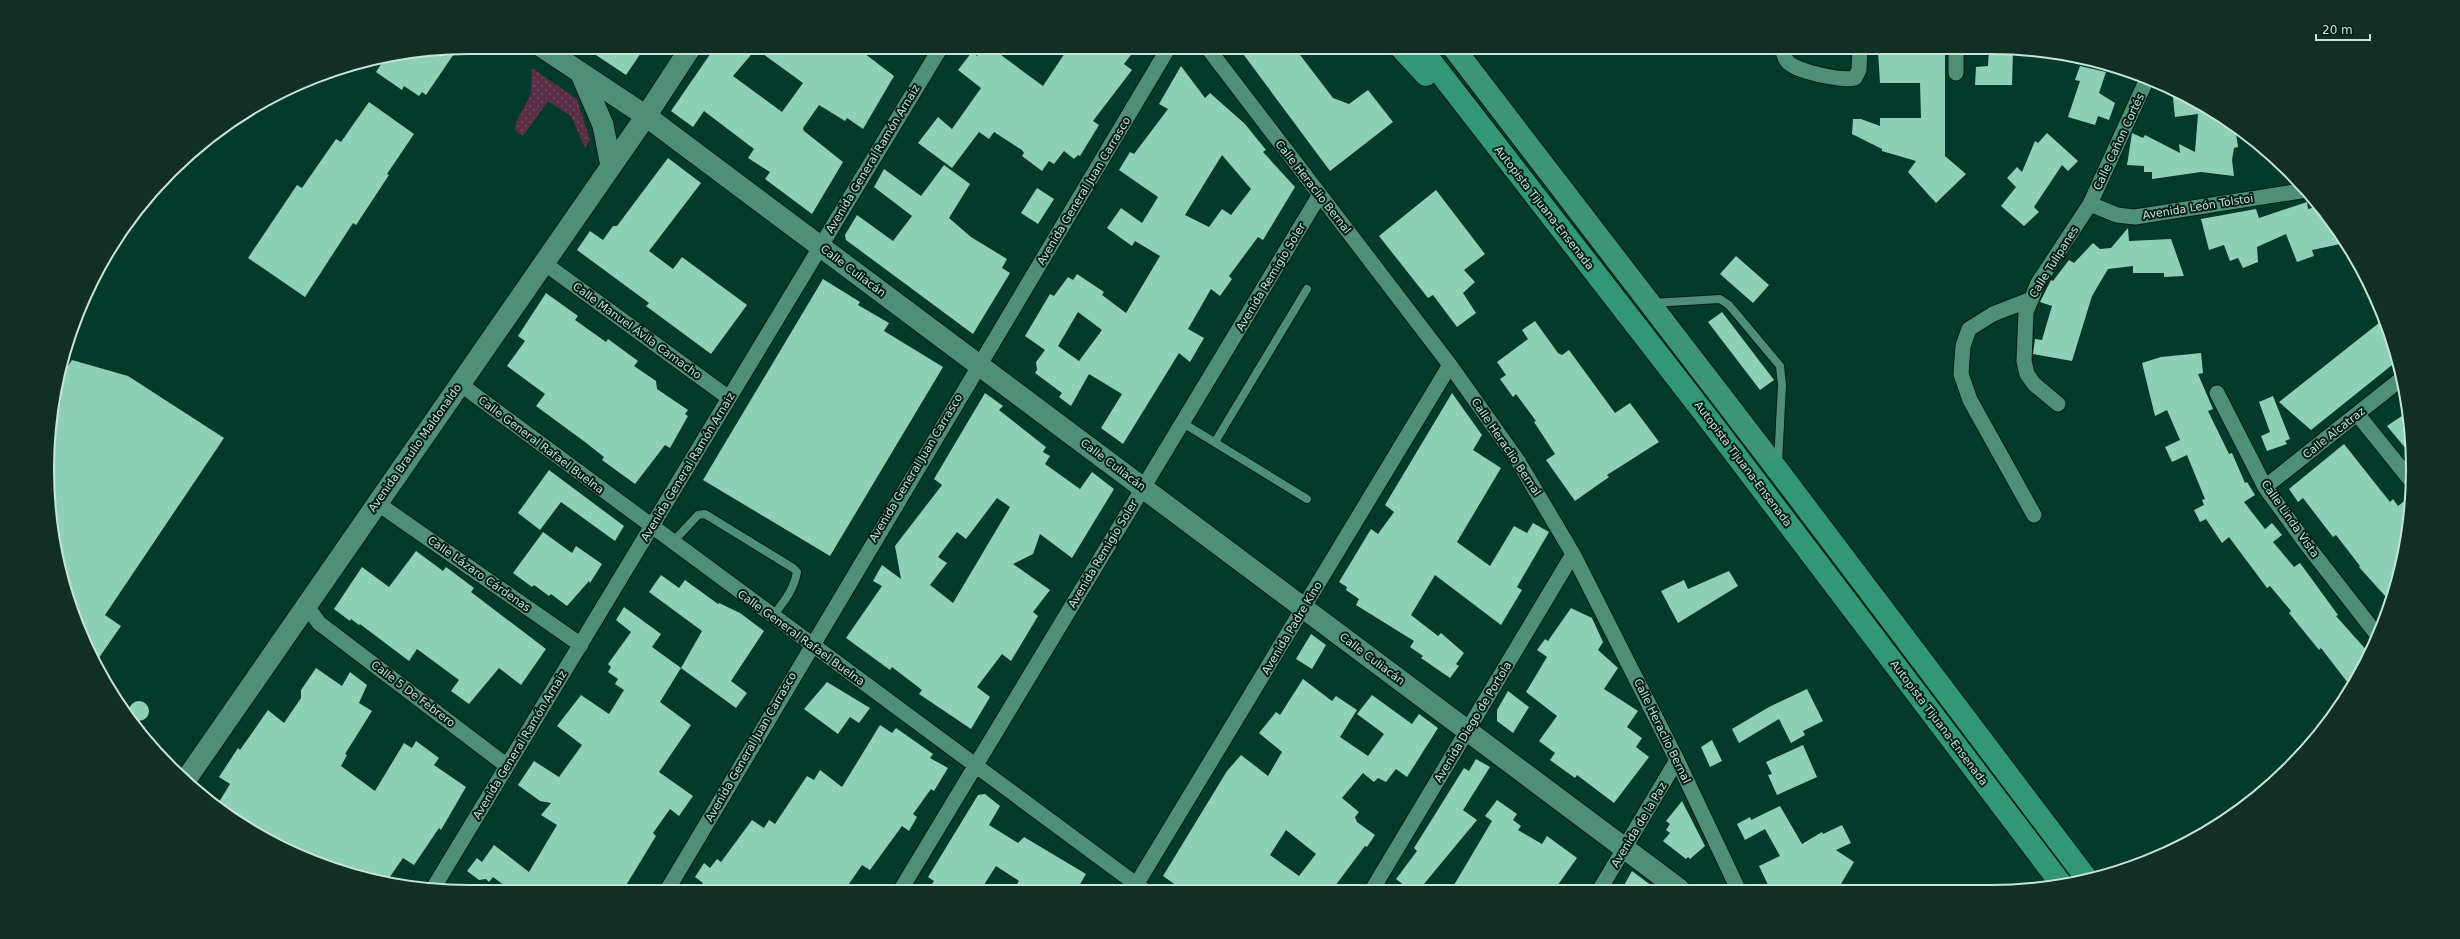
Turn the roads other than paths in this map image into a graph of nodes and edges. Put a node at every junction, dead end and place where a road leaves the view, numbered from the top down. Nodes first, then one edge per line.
1 (552, 54) edge
2 (687, 54) edge
3 (937, 54) edge
4 (1165, 54) edge
5 (1212, 54) edge
6 (1407, 54) edge
7 (1425, 54) edge
8 (1458, 54) edge
9 (1472, 54) edge
10 (1784, 54) edge
11 (1859, 54) edge
12 (1956, 54) edge
13 (581, 74) junction
14 (1956, 74) dead end
15 (2145, 84) edge
16 (646, 116) junction
17 (1511, 123) junction
18 (611, 166) junction
19 (1511, 166) junction
20 (2299, 191) edge
21 (1319, 196) junction
22 (2090, 204) junction
23 (820, 247) junction
24 (544, 263) junction
25 (1308, 289) dead end
26 (2029, 300) junction
27 (1651, 304) junction
28 (978, 365) junction
29 (1450, 365) junction
30 (2397, 383) edge
31 (460, 384) junction
32 (2217, 393) dead end
33 (729, 398) junction
34 (2058, 404) dead end
35 (2358, 415) junction
36 (1183, 423) junction
37 (1215, 442) junction
38 (1777, 469) junction
39 (2406, 474) edge
40 (2265, 487) junction
41 (1143, 488) junction
42 (1306, 499) dead end
43 (377, 503) junction
44 (2034, 515) dead end
45 (651, 527) junction
46 (672, 543) junction
47 (1573, 554) junction
48 (1303, 608) junction
49 (301, 612) junction
50 (772, 617) junction
51 (2373, 630) edge
52 (581, 645) junction
53 (810, 645) junction
54 (1468, 731) junction
55 (1677, 760) junction
56 (507, 766) junction
57 (975, 766) junction
58 (189, 775) edge
59 (1625, 848) junction
60 (2083, 874) edge
61 (2058, 879) edge
62 (436, 883) edge
63 (670, 885) edge
64 (904, 885) edge
65 (1133, 885) edge
66 (1140, 885) edge
67 (1375, 885) edge
68 (1602, 885) edge
69 (1674, 885) edge
70 (1736, 885) edge

1 - 13 street, Calle Culiacán
2 - 16 street, Avenida Braulio Maldonaldo
3 - 23 street, Avenida General Ramón Arnaiz
4 - 28 street, Avenida General Juan Carrasco
5 - 21 street, Calle Heraclio Bernal
6 - 19 highway
7 - 19 highway, Autopista Tijuana-Ensenada
8 - 17 main road
9 - 17 main road
10 - 11 street
12 - 14 street
13 - 16 street, Calle Culiacán
13 - 18 street
15 - 22 street, Calle Cañon Cortés
16 - 18 street, Avenida Braulio Maldonaldo
16 - 23 street, Calle Culiacán
17 - 27 main road
18 - 24 street, Avenida Braulio Maldonaldo
19 - 61 highway, Autopista Tijuana-Ensenada
20 - 22 street, Avenida León Tolstoi
21 - 29 street, Calle Heraclio Bernal
21 - 36 street, Avenida Remigio Soler
22 - 26 street, Calle Tulipanes
23 - 28 street, Calle Culiacán
23 - 33 street, Avenida General Ramón Arnaiz
24 - 31 street, Avenida Braulio Maldonaldo
24 - 33 street, Calle Manuel Ávila Camacho
25 - 37 lane
26 - 34 street, Calle Tulipanes
26 - 44 street
27 - 38 main road
27 - 38 lane
28 - 41 street, Calle Culiacán
28 - 53 street, Avenida General Juan Carrasco
29 - 47 street, Calle Heraclio Bernal
29 - 48 street, Avenida Padre Kino
30 - 35 street, Calle Alcatraz
31 - 43 street, Avenida Braulio Maldonaldo
31 - 45 street, Calle General Rafael Buelna
32 - 40 street, Calle Linda Vista
33 - 45 street, Avenida General Ramón Arnaiz
35 - 39 street
35 - 40 street, Calle Alcatraz
36 - 37 lane
36 - 41 street, Avenida Remigio Soler
37 - 42 lane
38 - 60 highway
40 - 51 street, Calle Linda Vista
41 - 48 street, Calle Culiacán
41 - 57 street, Avenida Remigio Soler
43 - 49 street, Avenida Braulio Maldonaldo
43 - 52 street, Calle Lázaro Cárdenas
45 - 46 street, Calle General Rafael Buelna
45 - 52 street, Avenida General Ramón Arnaiz
46 - 50 street, Calle General Rafael Buelna
46 - 50 lane
47 - 54 street, Avenida Diego de Portola
47 - 55 street, Calle Heraclio Bernal
48 - 54 street, Calle Culiacán
48 - 66 street, Avenida Padre Kino
49 - 56 street, Calle 5 De Febrero
49 - 58 street, Avenida Braulio Maldonaldo
50 - 53 street, Calle General Rafael Buelna
52 - 56 street, Avenida General Ramón Arnaiz
53 - 57 street, Calle General Rafael Buelna
53 - 63 street, Avenida General Juan Carrasco
54 - 59 street, Calle Culiacán
54 - 67 street, Avenida Diego de Portola
55 - 59 street, Avenida de la Paz
55 - 70 street, Calle Heraclio Bernal
56 - 62 street, Avenida General Ramón Arnaiz
57 - 64 street, Avenida Remigio Soler
57 - 65 street, Calle General Rafael Buelna
59 - 68 street, Avenida de la Paz
59 - 69 street, Calle Culiacán

